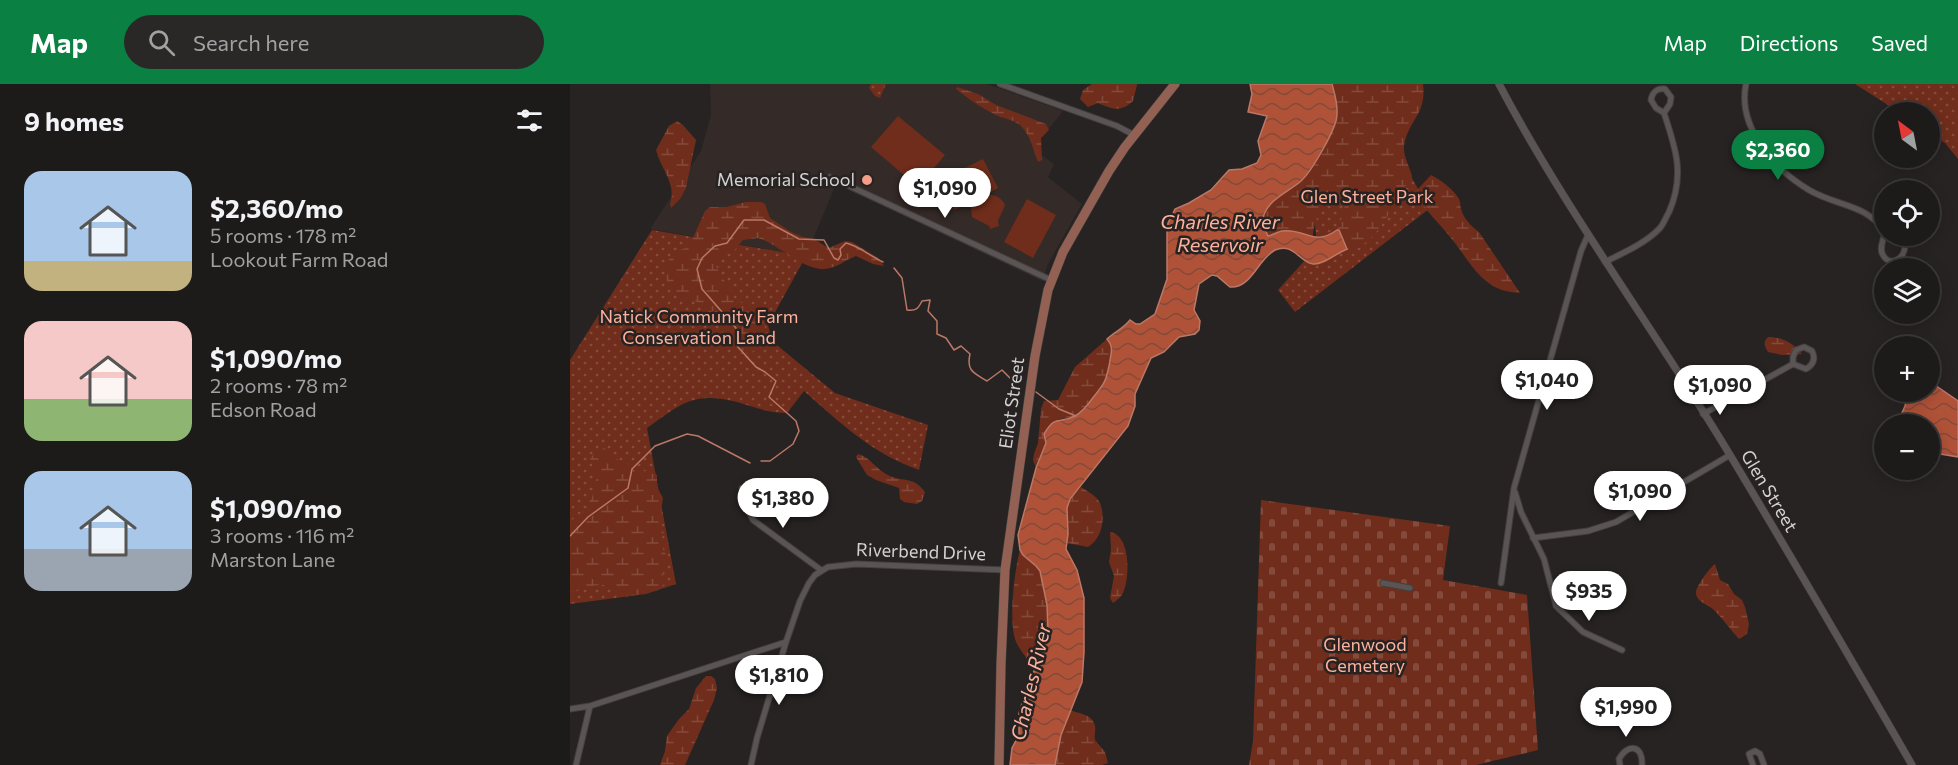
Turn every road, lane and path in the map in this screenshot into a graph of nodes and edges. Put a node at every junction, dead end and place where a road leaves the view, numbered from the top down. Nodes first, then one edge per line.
1 (1000, 84) edge
2 (1175, 84) edge
3 (1499, 84) edge
4 (1746, 84) edge
5 (1664, 113) junction
6 (1134, 135) junction
7 (830, 177) dead end
8 (1874, 220) edge
9 (1588, 235) junction
10 (1882, 246) edge
11 (1905, 246) edge
12 (1605, 262) junction
13 (1051, 280) junction
14 (1793, 364) junction
15 (1703, 414) junction
16 (1730, 455) junction
17 (742, 488) dead end
18 (1514, 488) junction
19 (1533, 538) junction
20 (821, 570) junction
21 (1005, 570) junction
22 (1383, 583) dead end
23 (1501, 583) dead end
24 (1410, 588) dead end
25 (786, 642) junction
26 (1622, 650) dead end
27 (590, 706) junction
28 (570, 710) edge
29 (576, 765) edge
30 (751, 765) edge
31 (999, 765) edge
32 (1620, 765) edge
33 (1642, 765) edge
34 (1753, 765) edge
35 (1764, 765) edge
36 (1912, 765) edge

1 - 6 street
2 - 6 main road, Eliot Street
3 - 9 street, Glen Street
4 - 8 street
5 - 5 street
5 - 12 street
6 - 13 main road, Eliot Street
7 - 13 street
9 - 12 street, Glen Street
9 - 18 street
10 - 11 street
12 - 15 street, Glen Street
13 - 21 main road, Eliot Street
14 - 14 street
14 - 15 street
15 - 16 street, Glen Street
16 - 19 street
16 - 36 street, Glen Street
17 - 20 street
18 - 19 street
18 - 23 street
19 - 26 street
20 - 21 street, Riverbend Drive
20 - 25 street
21 - 31 main road, Eliot Street
22 - 24 street
25 - 27 street
25 - 30 street
27 - 28 street
27 - 29 street
32 - 33 street
34 - 35 street

